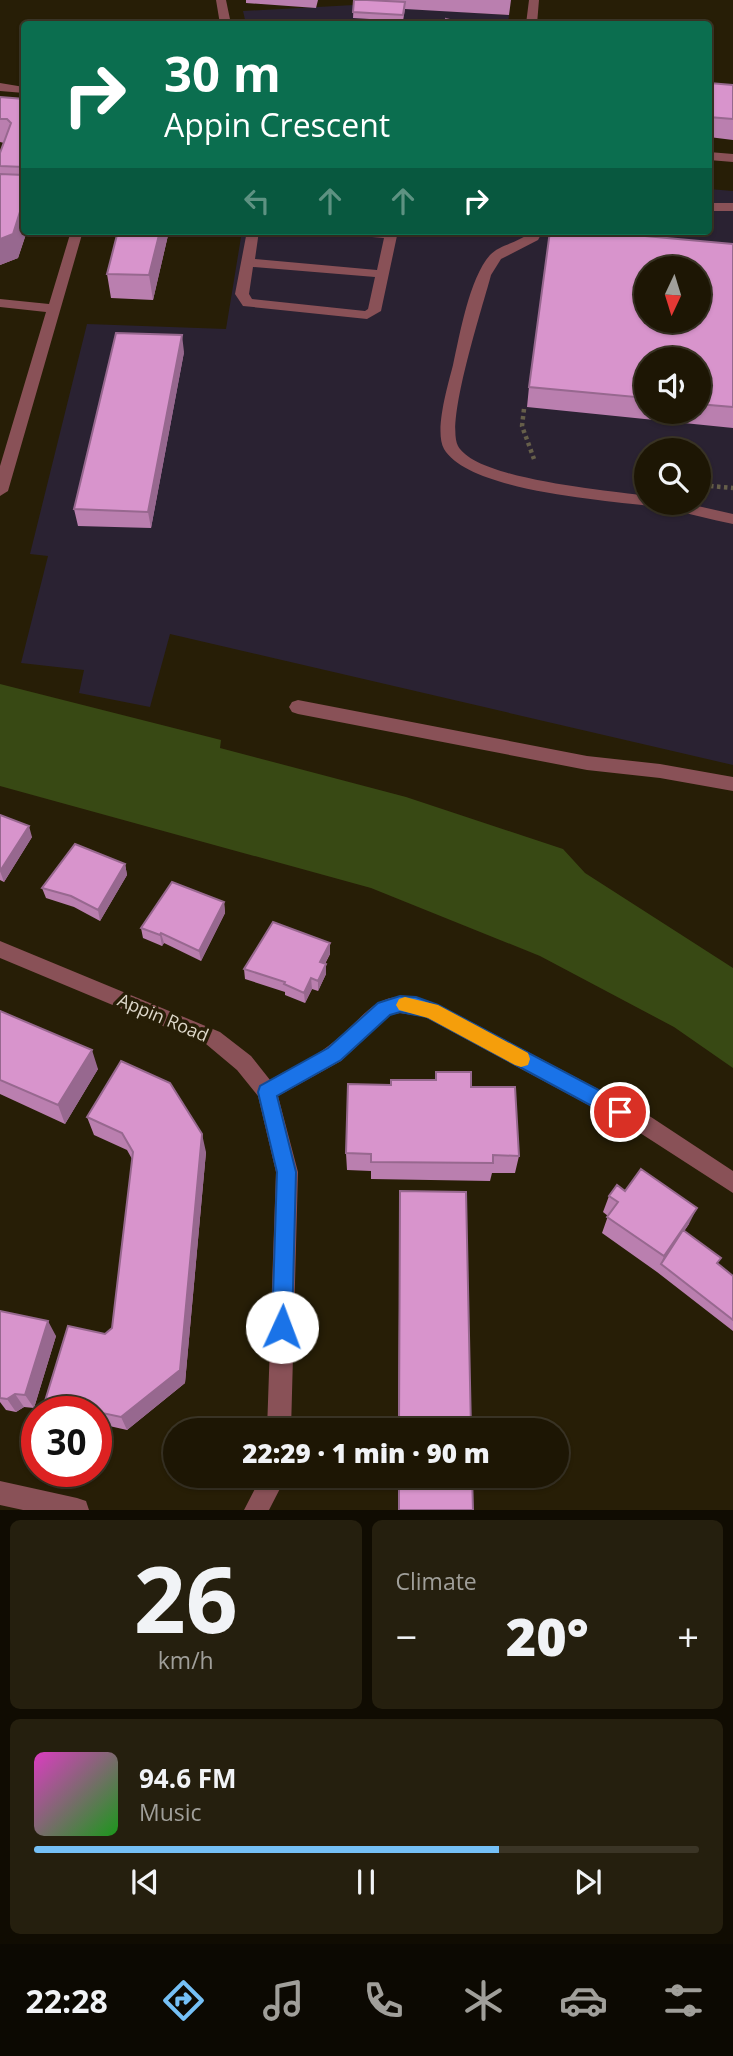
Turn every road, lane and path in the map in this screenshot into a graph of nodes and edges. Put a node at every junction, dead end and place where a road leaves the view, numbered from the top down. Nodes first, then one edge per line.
1 (221, 0) edge
2 (534, 0) edge
3 (225, 21) edge
4 (532, 21) edge
5 (0, 87) edge
6 (21, 90) edge
7 (712, 156) edge
8 (733, 158) edge
9 (712, 207) edge
10 (733, 207) edge
11 (76, 235) edge
12 (252, 235) edge
13 (391, 235) edge
14 (533, 235) edge
15 (247, 262) junction
16 (381, 274) junction
17 (0, 303) edge
18 (53, 309) junction
19 (524, 410) dead end
20 (538, 468) dead end
21 (711, 486) edge
22 (733, 488) edge
23 (0, 491) edge
24 (634, 499) edge
25 (711, 514) edge
26 (733, 519) edge
27 (298, 707) dead end
28 (733, 784) edge
29 (0, 949) edge
30 (267, 1092) junction
31 (733, 1183) edge
32 (279, 1418) edge
33 (268, 1488) edge
34 (0, 1493) edge
35 (77, 1510) edge
36 (256, 1510) edge

1 - 3 street
2 - 4 street
5 - 6 street
7 - 8 street
9 - 10 street
11 - 18 street
12 - 15 street
13 - 16 street
14 - 24 street
15 - 16 street
15 - 16 street
17 - 18 street
18 - 23 street
19 - 20 path
21 - 22 path
25 - 26 street
27 - 28 street
29 - 30 street, Appin Road
30 - 31 street
30 - 32 street, Appin Road
33 - 36 street
34 - 35 street

